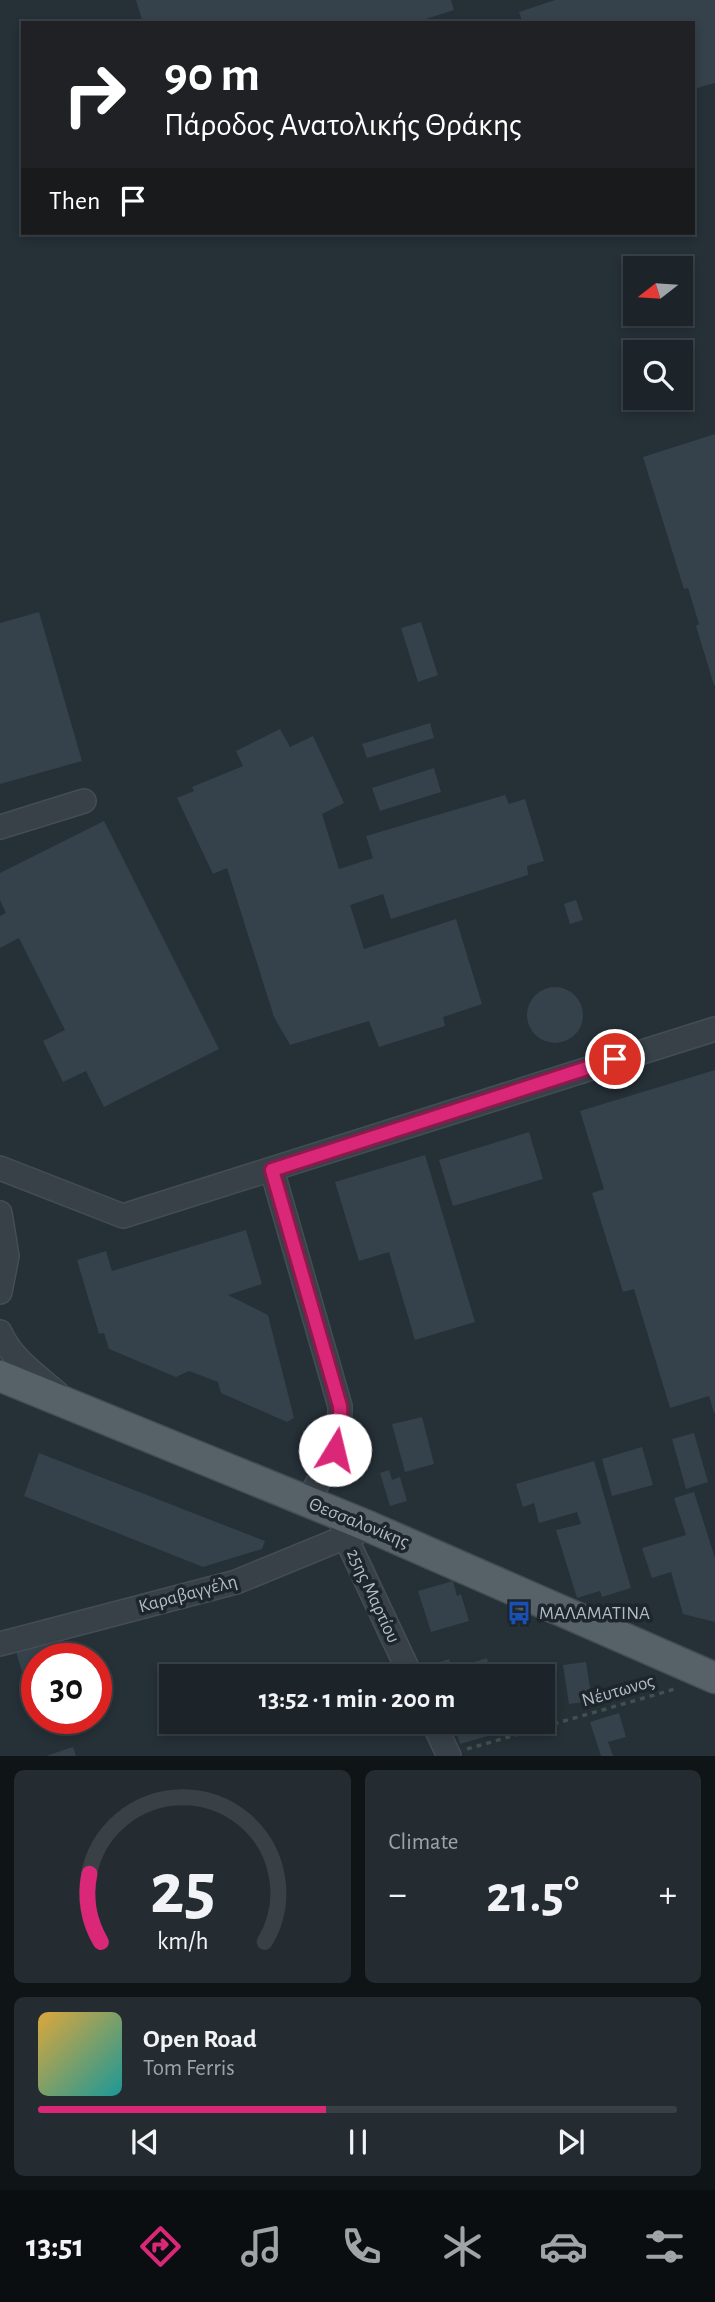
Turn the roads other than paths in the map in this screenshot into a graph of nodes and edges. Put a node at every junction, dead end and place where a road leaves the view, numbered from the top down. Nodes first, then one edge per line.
1 (84, 801) dead end
2 (0, 827) edge
3 (715, 1029) edge
4 (0, 1168) edge
5 (272, 1170) junction
6 (0, 1213) edge
7 (0, 1292) edge
8 (0, 1332) edge
9 (0, 1376) edge
10 (69, 1403) junction
11 (307, 1502) junction
12 (352, 1526) junction
13 (0, 1644) edge
14 (406, 1664) edge
15 (715, 1678) edge
16 (438, 1734) edge
17 (448, 1756) edge

1 - 2 street
3 - 5 street
4 - 5 street
5 - 11 street
6 - 7 street
8 - 10 street
9 - 10 main road, Θεσσαλονίκης
10 - 11 main road, Θεσσαλονίκης
11 - 12 main road, Θεσσαλονίκης
12 - 13 street, Καραβαγγέλη
12 - 14 street, 25ης Μαρτίου
12 - 15 main road, Θεσσαλονίκης
16 - 17 street

